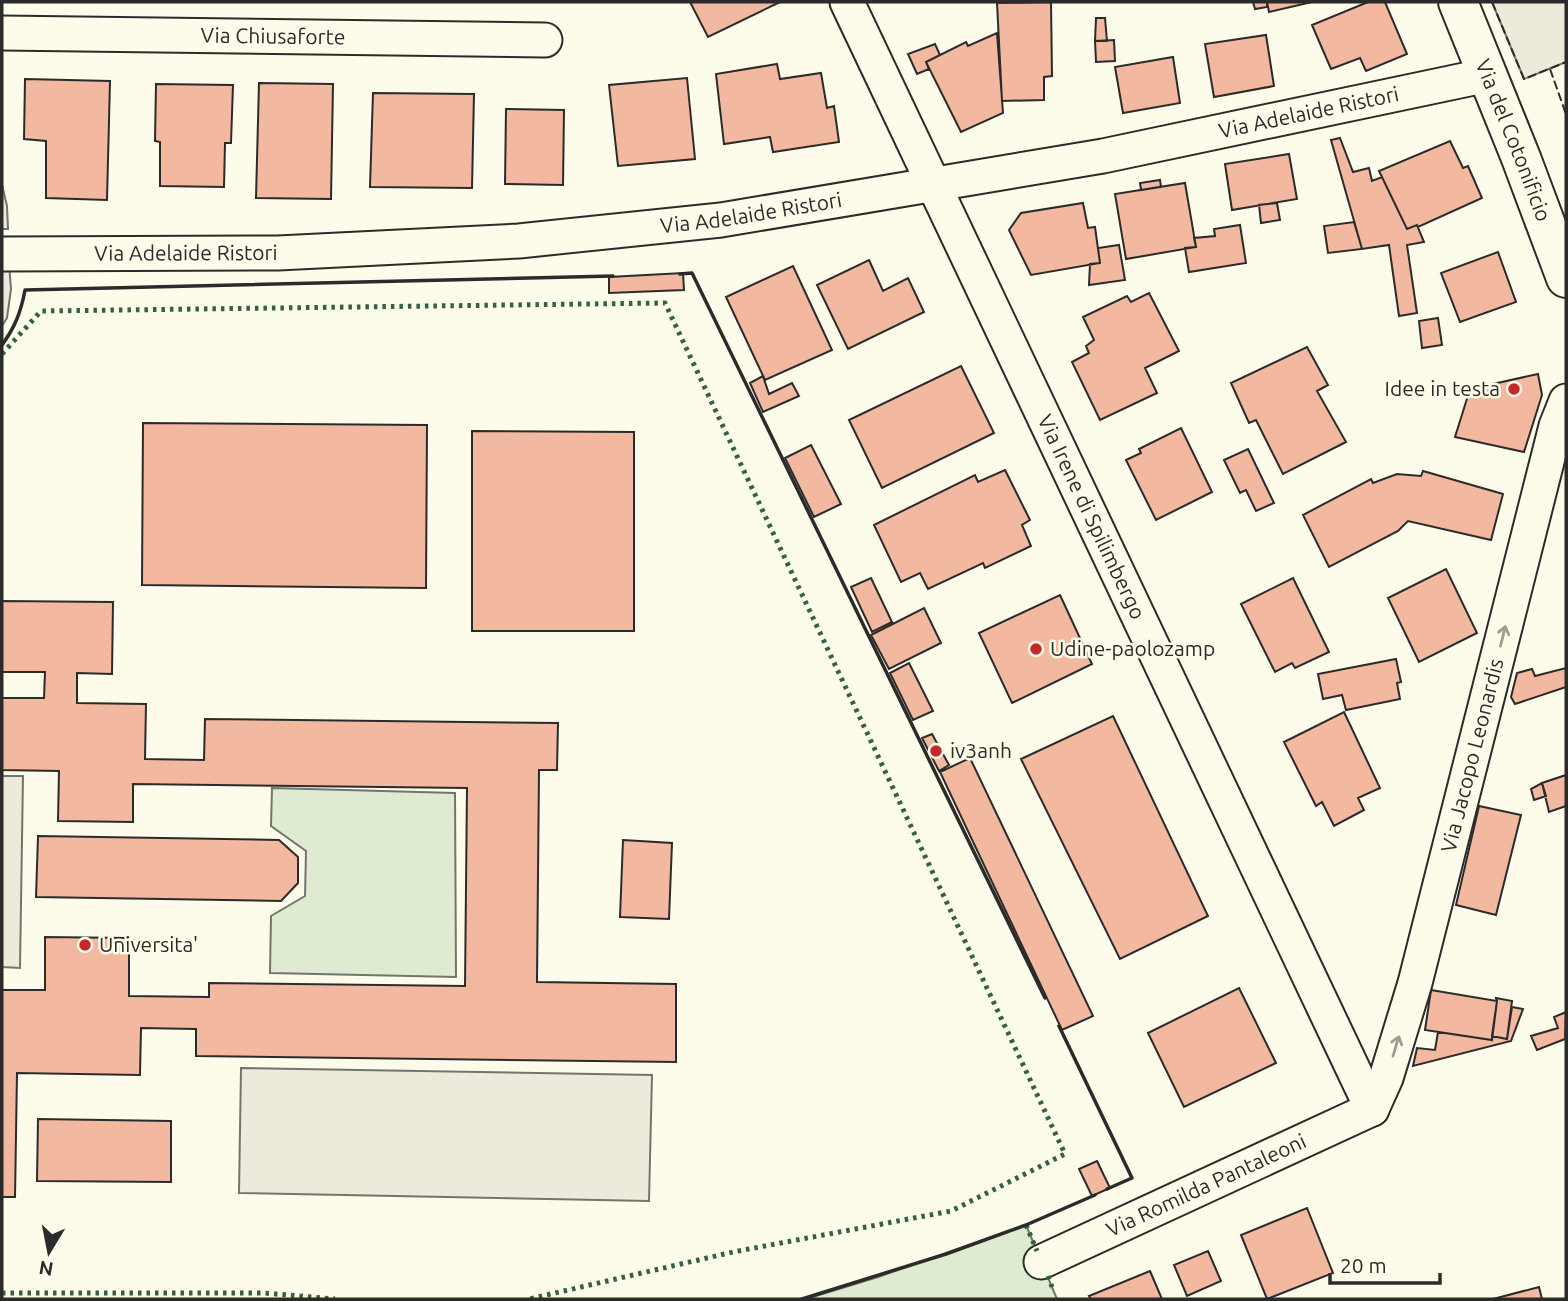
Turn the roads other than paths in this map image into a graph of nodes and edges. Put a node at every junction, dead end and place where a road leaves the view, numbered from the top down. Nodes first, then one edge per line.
1 (847, 2) edge
2 (1458, 2) edge
3 (2, 33) edge
4 (545, 40) dead end
5 (1488, 75) junction
6 (933, 183) junction
7 (2, 254) edge
8 (1566, 278) edge
9 (1566, 401) edge
10 (1372, 1109) junction
11 (1041, 1262) dead end

1 - 6 street, Via Irene di Spilimbergo
2 - 5 main road, Via del Cotonificio
3 - 4 street, Via Chiusaforte
5 - 6 street, Via Adelaide Ristori
5 - 8 main road, Via del Cotonificio
6 - 7 street, Via Adelaide Ristori
6 - 10 street, Via Irene di Spilimbergo
10 -> 9 street, Via Jacopo Leonardis
10 - 11 street, Via Romilda Pantaleoni

